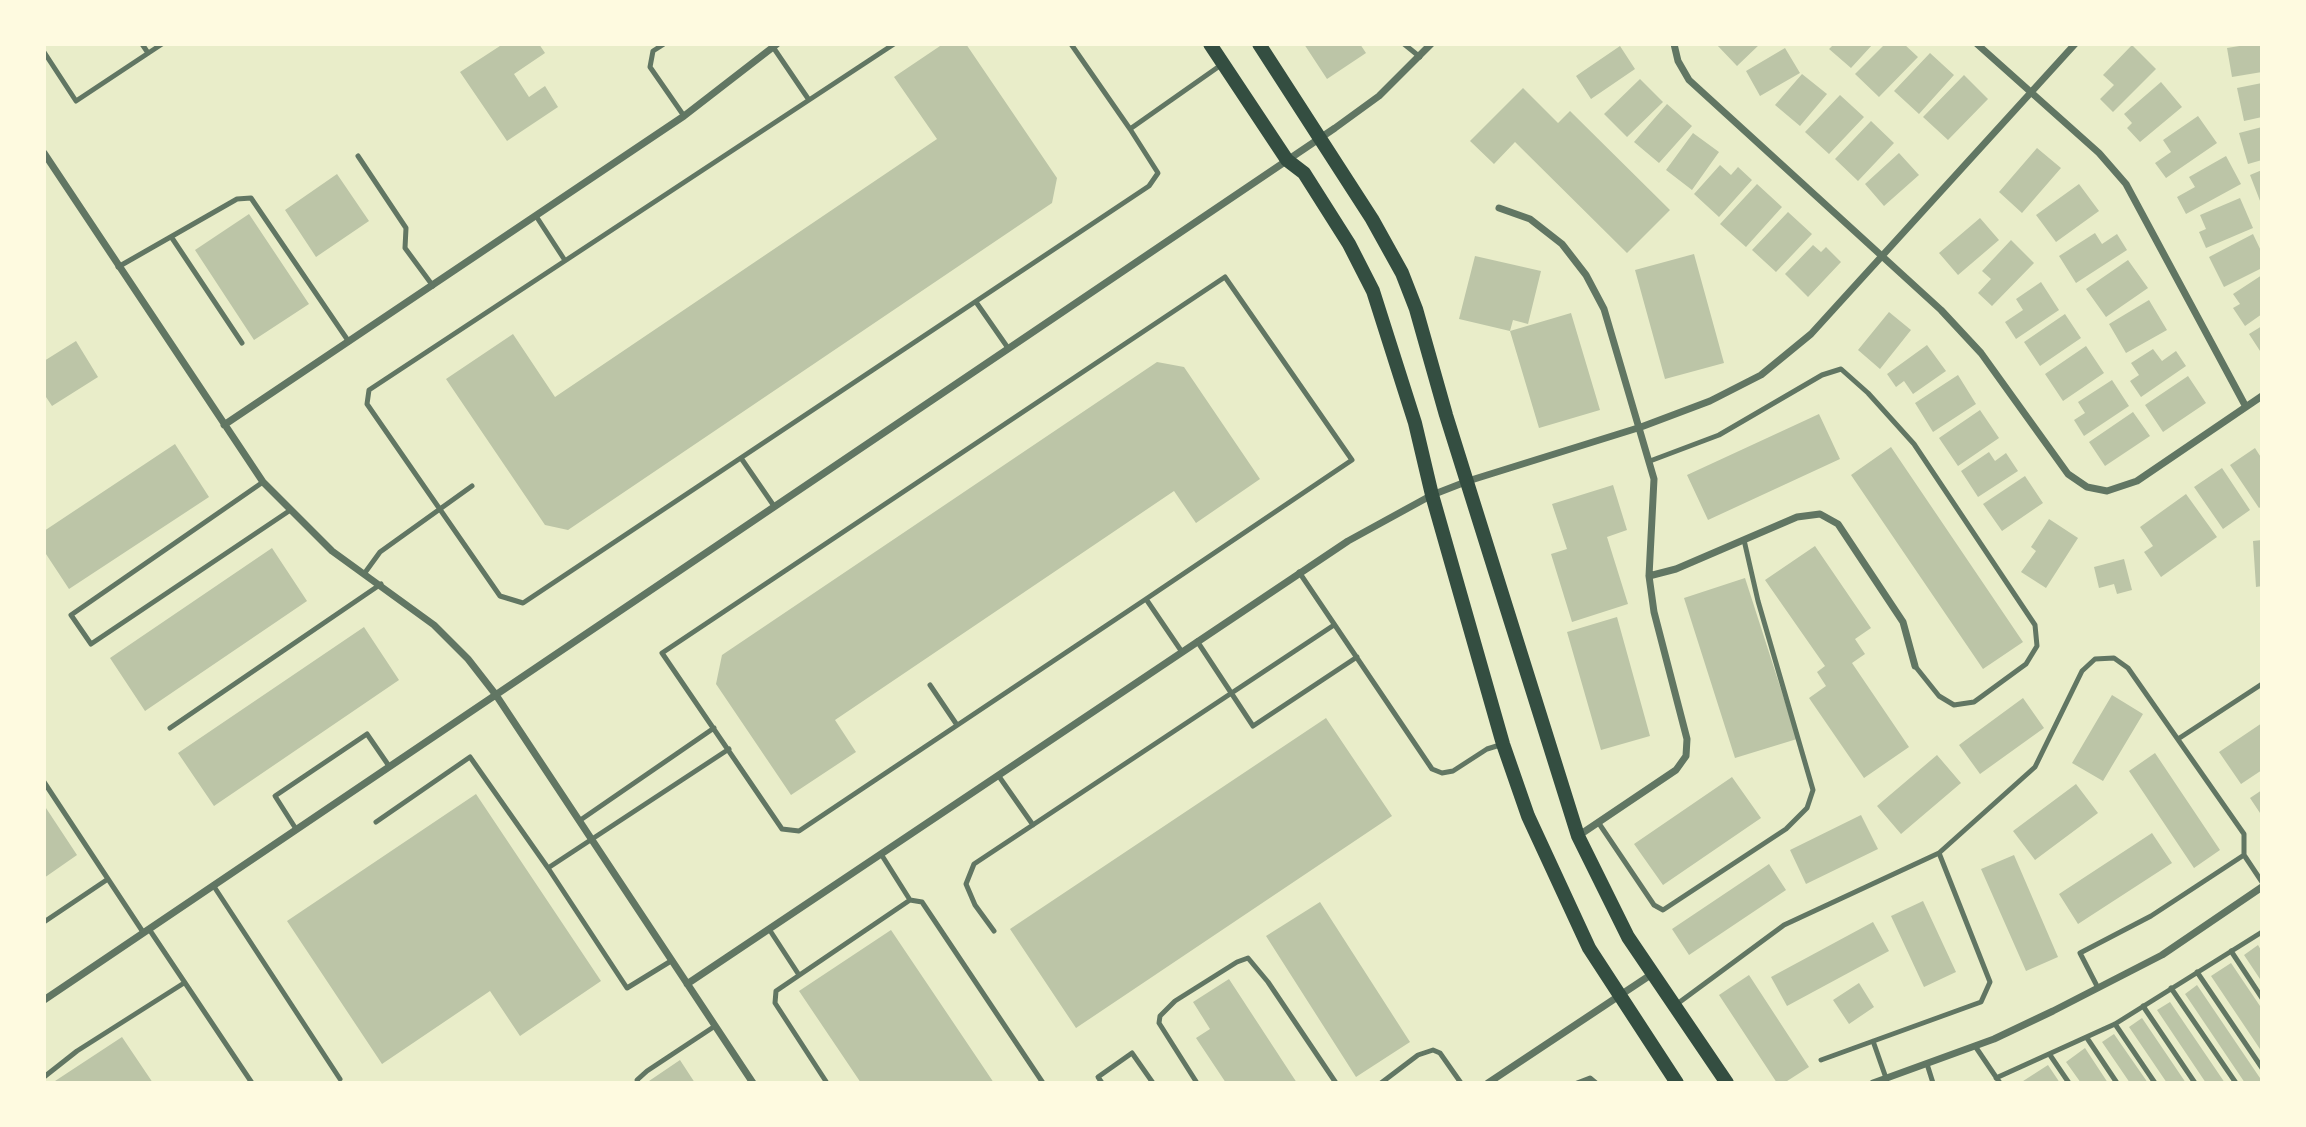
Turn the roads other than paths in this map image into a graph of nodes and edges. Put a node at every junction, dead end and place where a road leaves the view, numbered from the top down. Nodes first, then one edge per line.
1 (142, 44) edge
2 (162, 44) edge
3 (664, 44) edge
4 (894, 44) edge
5 (1071, 44) edge
6 (1210, 44) edge
7 (1259, 44) edge
8 (1404, 44) edge
9 (1431, 44) edge
10 (1674, 44) edge
11 (1977, 44) edge
12 (2075, 44) edge
13 (775, 45) edge
14 (44, 52) edge
15 (148, 53) junction
16 (1420, 57) junction
17 (1223, 64) junction
18 (2031, 94) junction
19 (809, 100) junction
20 (684, 116) junction
21 (1130, 129) junction
22 (1319, 138) junction
23 (44, 153) edge
24 (358, 156) dead end
25 (1287, 160) junction
26 (1499, 208) dead end
27 (536, 216) junction
28 (172, 238) junction
29 (1884, 255) junction
30 (564, 259) junction
31 (118, 268) junction
32 (433, 286) junction
33 (976, 302) junction
34 (349, 342) junction
35 (242, 343) dead end
36 (1009, 348) junction
37 (2262, 396) edge
38 (2246, 407) junction
39 (224, 425) junction
40 (1641, 427) junction
41 (741, 458) junction
42 (1650, 461) junction
43 (1468, 481) junction
44 (263, 482) junction
45 (472, 486) dead end
46 (1432, 495) junction
47 (774, 506) junction
48 (440, 508) junction
49 (289, 511) junction
50 (1744, 540) junction
51 (1299, 572) junction
52 (364, 574) junction
53 (1649, 576) junction
54 (381, 584) junction
55 (1146, 598) junction
56 (1335, 625) junction
57 (1197, 641) junction
58 (1182, 652) junction
59 (1357, 657) junction
60 (1915, 666) joint
61 (2262, 684) edge
62 (930, 685) dead end
63 (1232, 692) junction
64 (496, 695) junction
65 (957, 725) junction
66 (170, 728) dead end
67 (714, 728) junction
68 (2178, 739) junction
69 (1503, 744) junction
70 (729, 749) junction
71 (389, 766) junction
72 (998, 775) junction
73 (44, 782) edge
74 (579, 821) junction
75 (376, 822) dead end
76 (1598, 822) junction
77 (1033, 825) junction
78 (296, 830) junction
79 (1578, 836) junction
80 (592, 840) junction
81 (1939, 853) junction
82 (881, 854) junction
83 (2244, 855) junction
84 (548, 868) junction
85 (108, 880) junction
86 (2262, 884) edge
87 (214, 885) junction
88 (910, 900) junction
89 (44, 922) edge
90 (769, 929) junction
91 (146, 930) junction
92 (994, 931) dead end
93 (2261, 935) edge
94 (2231, 951) junction
95 (671, 961) junction
96 (2196, 972) junction
97 (1652, 974) junction
98 (799, 975) junction
99 (184, 983) junction
100 (687, 984) junction
101 (2098, 988) junction
102 (2171, 988) junction
103 (1619, 995) junction
104 (2262, 998) edge
105 (44, 1000) edge
106 (1674, 1006) junction
107 (2143, 1006) junction
108 (2115, 1024) junction
109 (715, 1026) junction
110 (2087, 1038) junction
111 (1873, 1041) junction
112 (1975, 1046) junction
113 (2050, 1055) junction
114 (1821, 1059) dead end
115 (1927, 1064) junction
116 (2262, 1068) edge
117 (44, 1077) edge
118 (1886, 1078) junction
119 (340, 1079) dead end
120 (1998, 1081) edge
121 (252, 1083) edge
122 (638, 1083) edge
123 (753, 1083) edge
124 (827, 1083) edge
125 (1043, 1083) edge
126 (1102, 1083) edge
127 (1153, 1083) edge
128 (1197, 1083) edge
129 (1335, 1083) edge
130 (1381, 1083) edge
131 (1461, 1083) edge
132 (1488, 1083) edge
133 (1577, 1083) edge
134 (1596, 1083) edge
135 (1677, 1083) edge
136 (1727, 1083) edge
137 (1873, 1083) edge
138 (1933, 1083) edge
139 (2069, 1083) edge
140 (2117, 1083) edge
141 (2155, 1083) edge
142 (2195, 1083) edge
143 (2236, 1083) edge

1 - 15 lane
2 - 15 lane
3 - 20 lane
4 - 19 lane
5 - 21 lane
6 - 17 main road
7 - 22 main road
8 - 16 lane
9 - 16 street
10 - 29 street
11 - 18 street
12 - 18 street
13 - 19 lane
13 - 20 street
14 - 15 lane
16 - 22 street
17 - 21 lane
17 - 25 main road
18 - 29 street
18 - 38 street
19 - 30 lane
20 - 27 street
21 - 33 lane
22 - 25 street
22 - 43 main road
23 - 31 street
24 - 32 lane
25 - 36 street
25 - 46 main road
26 - 40 street
27 - 30 lane
27 - 32 street
28 - 31 lane
28 - 34 lane
28 - 35 lane
29 - 38 street
29 - 40 street
30 - 48 lane
31 - 39 street
32 - 34 street
33 - 36 lane
33 - 41 lane
34 - 39 street
36 - 47 street
37 - 38 street
39 - 44 street
40 - 42 street
40 - 43 street
41 - 47 lane
41 - 48 lane
42 - 53 street
42 - 60 lane
43 - 46 street
43 - 79 main road
44 - 49 street
44 - 49 lane
45 - 48 lane
46 - 51 street
46 - 69 main road
47 - 64 street
48 - 52 lane
49 - 52 street
50 - 53 street
50 - 60 street
50 - 76 lane
51 - 56 lane
51 - 57 street
52 - 54 street
53 - 76 street
54 - 64 street
54 - 66 lane
55 - 58 lane
55 - 65 lane
55 - 67 lane
56 - 59 lane
56 - 63 lane
57 - 58 street
57 - 63 lane
58 - 72 street
59 - 63 lane
59 - 69 lane
61 - 68 lane
62 - 65 lane
63 - 77 lane
64 - 71 street
64 - 74 street
65 - 70 lane
67 - 70 lane
67 - 74 lane
68 - 81 lane
68 - 83 lane
69 - 103 main road
70 - 80 lane
71 - 78 street
71 - 78 lane
72 - 77 lane
72 - 82 street
73 - 85 lane
74 - 80 street
75 - 84 lane
76 - 79 street
77 - 92 lane
78 - 87 street
79 - 97 main road
80 - 84 lane
80 - 95 street
81 - 106 lane
81 - 111 lane
82 - 88 lane
82 - 90 street
83 - 86 lane
83 - 101 lane
84 - 95 lane
85 - 89 lane
85 - 91 lane
86 - 101 street
87 - 91 street
87 - 119 lane
88 - 98 lane
88 - 125 lane
90 - 98 lane
90 - 100 street
91 - 99 lane
91 - 105 street
93 - 94 lane
94 - 96 lane
94 - 104 lane
95 - 100 street
96 - 102 lane
96 - 116 lane
97 - 103 street
97 - 106 main road
98 - 124 lane
99 - 117 lane
99 - 121 lane
100 - 109 street
101 - 112 street
102 - 107 lane
102 - 143 lane
103 - 132 street
103 - 135 main road
106 - 136 main road
107 - 108 lane
107 - 142 lane
108 - 110 lane
108 - 141 lane
109 - 122 lane
109 - 123 street
110 - 113 lane
110 - 140 lane
111 - 114 lane
111 - 118 lane
112 - 115 street
112 - 120 lane
113 - 120 lane
113 - 139 lane
115 - 118 street
115 - 138 lane
118 - 137 street
126 - 127 lane
128 - 129 lane
130 - 131 lane
133 - 134 lane

